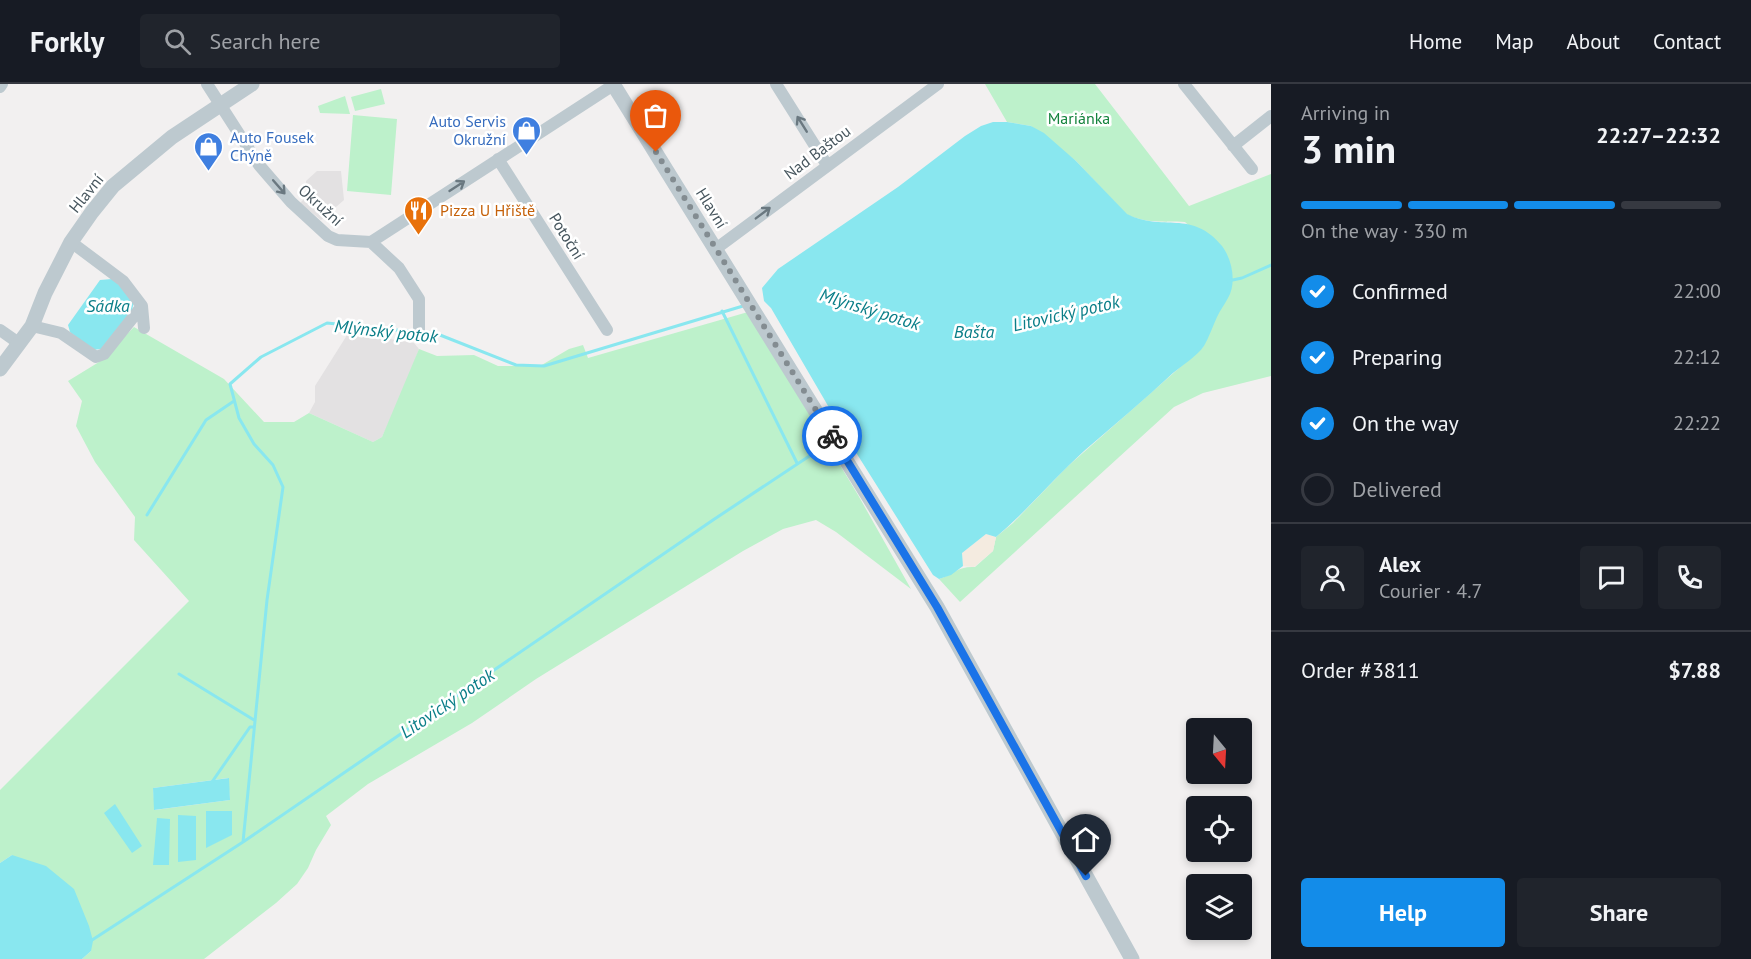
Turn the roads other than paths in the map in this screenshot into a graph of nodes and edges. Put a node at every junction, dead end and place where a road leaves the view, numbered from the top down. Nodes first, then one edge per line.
1 (207, 84) edge
2 (252, 84) edge
3 (614, 84) edge
4 (776, 84) edge
5 (938, 84) edge
6 (1184, 84) edge
7 (222, 105) junction
8 (1271, 116) edge
9 (1233, 146) junction
10 (498, 159) junction
11 (827, 165) junction
12 (1252, 169) dead end
13 (71, 242) junction
14 (370, 242) junction
15 (717, 248) junction
16 (142, 306) junction
17 (32, 326) junction
18 (144, 328) dead end
19 (0, 330) edge
20 (607, 330) dead end
21 (419, 336) dead end
22 (20, 344) junction
23 (0, 369) edge
24 (1132, 959) edge

1 - 7 street, Okružní
2 - 7 street, Hlavní
3 - 10 street
3 - 15 street, Hlavní
11 -> 4 street
5 - 11 street, Nad Baštou
6 - 9 street
7 - 13 street, Hlavní
7 -> 14 street, Okružní
8 - 9 street
9 - 12 street
14 -> 10 street
10 - 20 street, Potoční
15 -> 11 street, Nad Baštou
13 - 16 street
13 - 17 street, Hlavní
14 - 21 street
15 - 24 street, Hlavní
16 - 17 street
16 - 18 street
17 - 22 street, Hlavní
19 - 22 street
22 - 23 street, Hlavní

